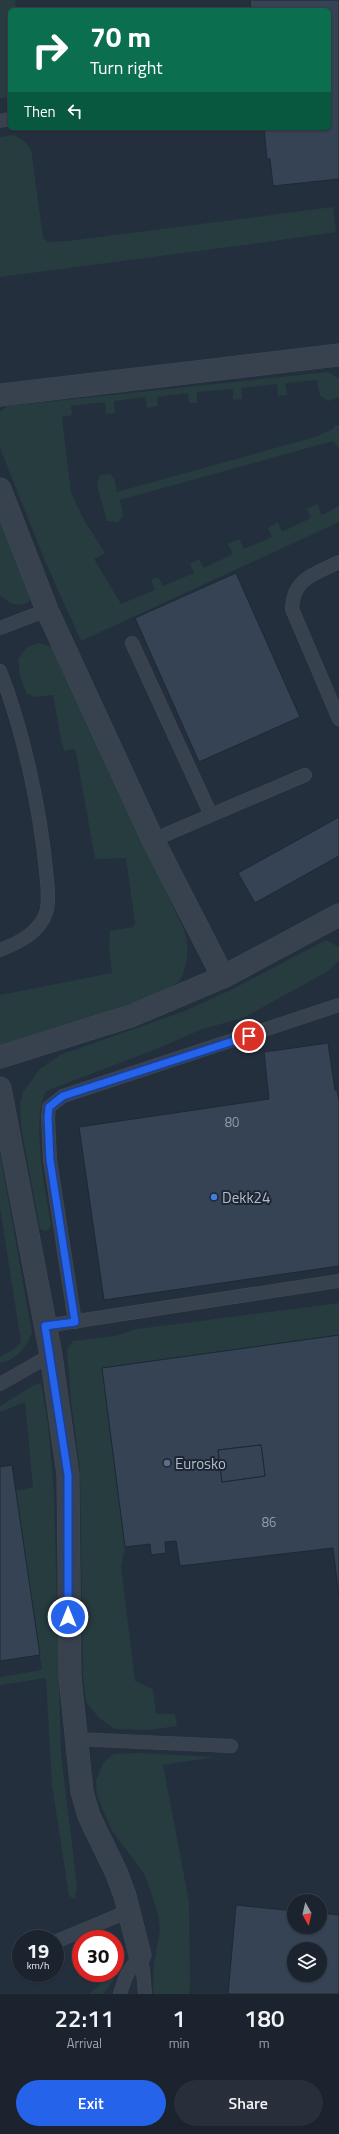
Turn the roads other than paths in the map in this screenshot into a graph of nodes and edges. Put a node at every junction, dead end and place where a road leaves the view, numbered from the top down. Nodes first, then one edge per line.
1 (339, 355) edge
2 (0, 395) edge
3 (0, 489) edge
4 (339, 562) edge
5 (47, 610) junction
6 (0, 628) edge
7 (132, 643) dead end
8 (0, 671) edge
9 (339, 719) edge
10 (305, 775) dead end
11 (211, 815) junction
12 (153, 840) junction
13 (339, 916) edge
14 (0, 950) edge
15 (223, 977) junction
16 (339, 1005) edge
17 (0, 1057) edge
18 (0, 1088) edge
19 (339, 1281) edge
20 (75, 1322) junction
21 (45, 1326) junction
22 (51, 1355) junction
23 (0, 1384) edge
24 (75, 1739) junction
25 (231, 1746) dead end
26 (129, 1911) junction
27 (64, 1938) edge
28 (140, 1955) junction
29 (120, 1994) edge
30 (145, 1994) edge

1 - 2 street
3 - 5 street
4 - 9 lane
5 - 6 lane
5 - 12 street
7 - 11 lane
8 - 14 lane
10 - 11 lane
11 - 12 lane
12 - 15 street
13 - 15 street
15 - 17 street
16 - 20 lane
18 - 21 street
19 - 20 lane
20 - 21 lane
21 - 22 street
22 - 23 lane
22 - 24 street
24 - 25 lane
24 - 26 street
26 - 27 lane
26 - 28 street
28 - 29 lane
28 - 30 lane

